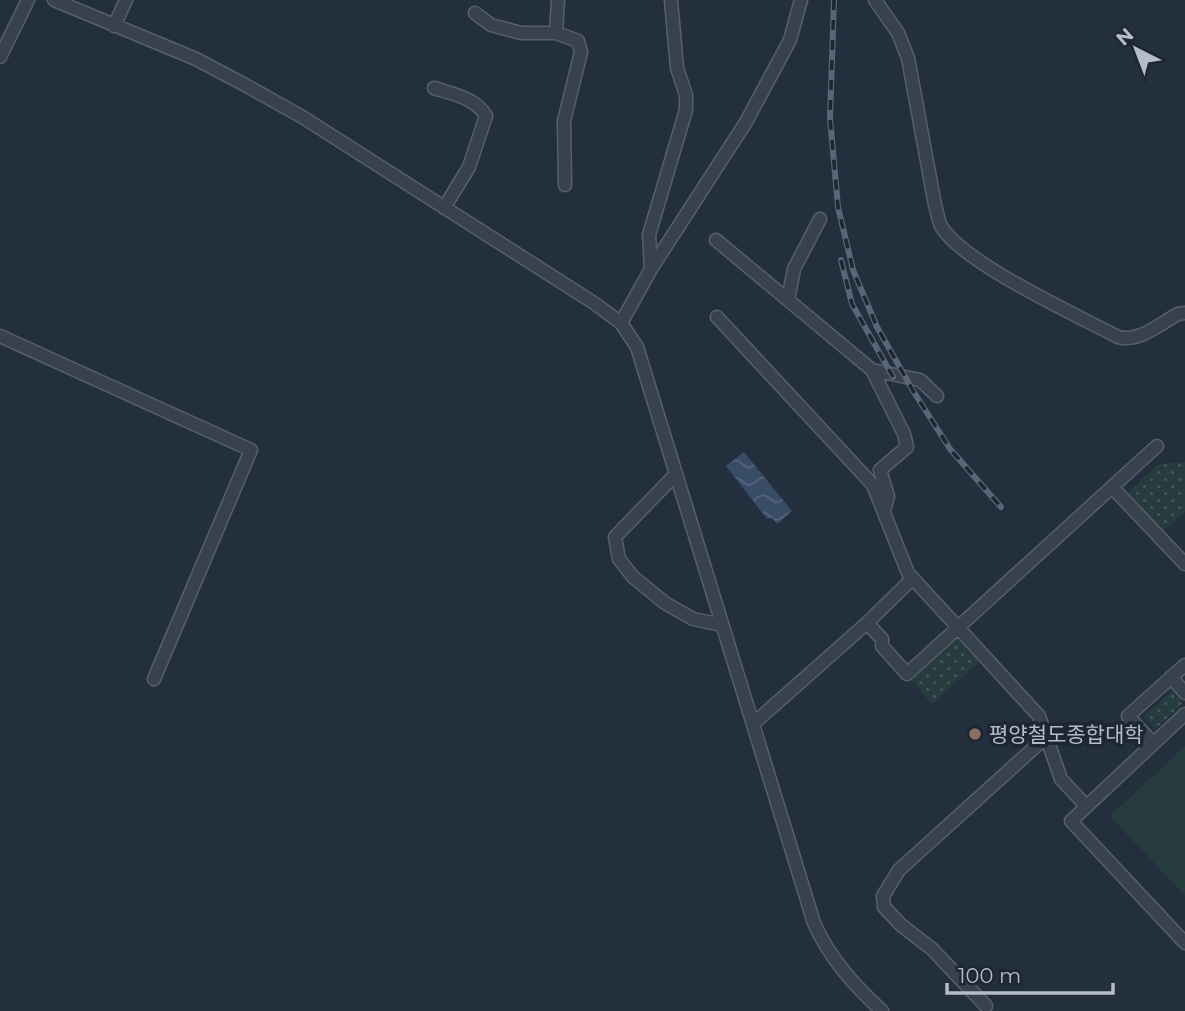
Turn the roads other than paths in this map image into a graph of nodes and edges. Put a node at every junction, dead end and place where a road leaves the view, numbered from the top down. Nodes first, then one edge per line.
1 (28, 0) edge
2 (54, 0) edge
3 (126, 0) edge
4 (558, 0) edge
5 (671, 0) edge
6 (801, 0) edge
7 (875, 0) edge
8 (475, 13) dead end
9 (114, 26) junction
10 (556, 33) junction
11 (0, 57) edge
12 (434, 88) dead end
13 (565, 185) dead end
14 (444, 208) junction
15 (820, 219) dead end
16 (716, 240) dead end
17 (651, 269) junction
18 (788, 300) junction
19 (1185, 313) edge
20 (717, 317) dead end
21 (621, 323) junction
22 (0, 336) edge
23 (872, 370) junction
24 (937, 396) dead end
25 (1157, 446) dead end
26 (676, 474) junction
27 (1112, 487) junction
28 (884, 512) junction
29 (1185, 564) edge
30 (913, 578) junction
31 (867, 623) junction
32 (722, 625) junction
33 (959, 628) junction
34 (1185, 665) edge
35 (1171, 677) junction
36 (154, 679) dead end
37 (1185, 692) edge
38 (1185, 714) edge
39 (753, 724) junction
40 (1046, 737) junction
41 (1153, 743) junction
42 (1086, 806) junction
43 (1185, 943) edge
44 (986, 1006) dead end
45 (882, 1011) edge

1 - 11 street
2 - 9 street
3 - 9 street
4 - 10 street
5 - 17 street
6 - 17 street
7 - 19 street
8 - 10 street
9 - 14 street
10 - 13 street
12 - 14 street
14 - 21 street
15 - 18 street
16 - 18 street
17 - 21 street
18 - 23 street
20 - 28 street
21 - 26 street
22 - 36 street
23 - 24 street
23 - 28 street
25 - 27 street
26 - 32 street
26 - 32 street
27 - 29 street
27 - 33 street
28 - 30 street
30 - 31 street
30 - 33 street
31 - 33 street
31 - 39 street
32 - 39 street
33 - 40 street
34 - 35 street
35 - 37 street
35 - 41 street
38 - 41 street
39 - 45 street
40 - 42 street
40 - 44 street
41 - 42 street
42 - 43 street

